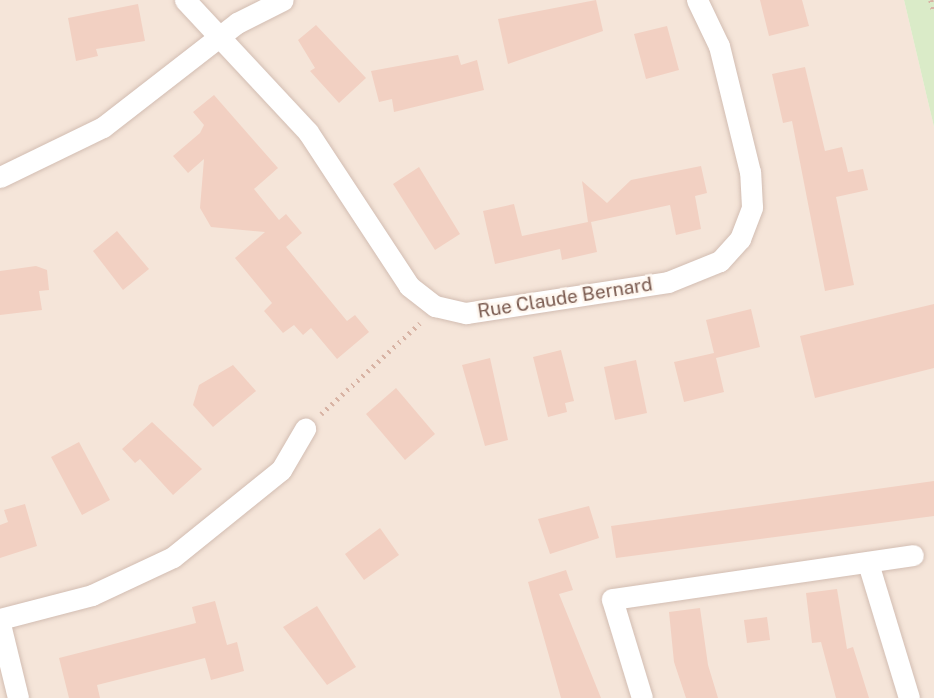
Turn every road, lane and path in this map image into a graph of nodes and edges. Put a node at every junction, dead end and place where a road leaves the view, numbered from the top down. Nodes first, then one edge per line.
1 (185, 0) edge
2 (283, 0) edge
3 (697, 0) edge
4 (931, 0) edge
5 (934, 12) edge
6 (215, 38) junction
7 (0, 177) edge
8 (435, 306) junction
9 (305, 429) joint
10 (913, 555) dead end
11 (867, 563) junction
12 (0, 621) edge
13 (18, 698) edge
14 (642, 698) edge
15 (909, 698) edge

1 - 6 street
2 - 6 street
3 - 8 street, Rue Claude Bernard
4 - 5 path
6 - 7 street
6 - 8 street
8 - 9 path
9 - 12 street
10 - 11 street
11 - 14 street
11 - 15 street
12 - 13 street

